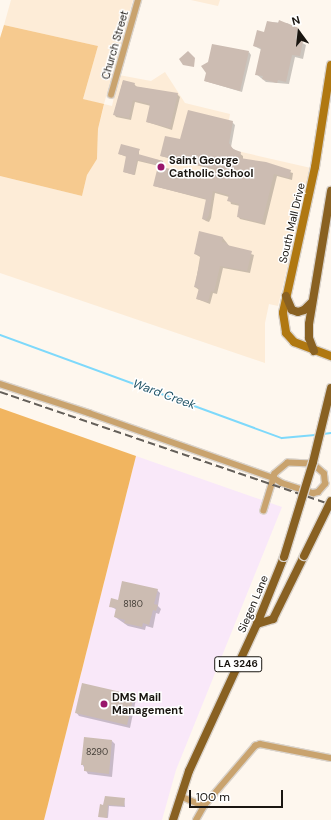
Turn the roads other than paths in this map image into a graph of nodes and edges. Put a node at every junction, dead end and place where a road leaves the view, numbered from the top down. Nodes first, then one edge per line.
1 (138, 0) edge
2 (331, 65) edge
3 (111, 95) dead end
4 (331, 191) edge
5 (286, 296) junction
6 (312, 301) junction
7 (314, 351) junction
8 (331, 356) edge
9 (0, 384) edge
10 (331, 388) edge
11 (274, 478) junction
12 (331, 501) edge
13 (264, 511) dead end
14 (257, 624) junction
15 (331, 758) edge
16 (180, 796) junction
17 (204, 806) junction
18 (173, 820) edge
19 (196, 820) edge

1 - 3 street, Church Street
2 - 5 street, South Mall Drive
4 - 6 main road
5 - 6 main road
5 - 7 street, South Mall Drive
6 - 7 main road
7 - 8 street, South Mall Drive
9 - 11 street
10 - 14 main road, Siegen Lane / LA 3246, bridge
11 - 11 street
11 - 13 street
12 - 14 main road, bridge
14 - 16 main road, Siegen Lane / LA 3246
15 - 17 street
16 - 17 street
16 - 18 main road, Siegen Lane / LA 3246
17 - 19 street

